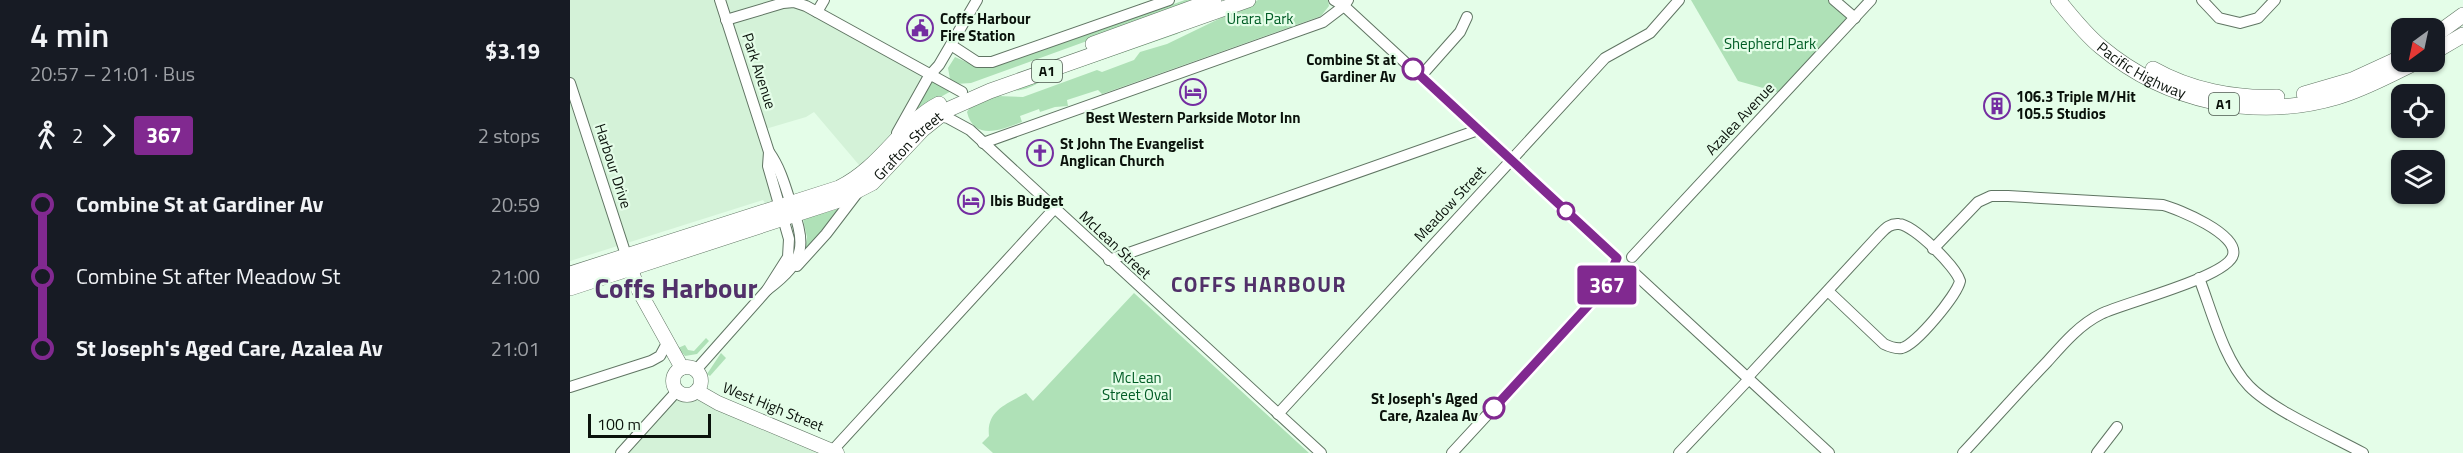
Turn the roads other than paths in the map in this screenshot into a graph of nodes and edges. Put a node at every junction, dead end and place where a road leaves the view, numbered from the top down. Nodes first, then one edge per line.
1 (720, 0) edge
2 (824, 0) edge
3 (977, 0) edge
4 (1169, 0) edge
5 (1214, 0) edge
6 (1248, 0) edge
7 (1334, 0) edge
8 (1679, 0) edge
9 (1834, 0) edge
10 (1871, 0) edge
11 (2058, 0) edge
12 (2071, 0) edge
13 (2202, 0) edge
14 (2275, 0) edge
15 (1345, 2) edge
16 (817, 12) junction
17 (2463, 15) edge
18 (1467, 17) dead end
19 (1855, 18) junction
20 (726, 20) junction
21 (2445, 28) edge
22 (2463, 35) edge
23 (951, 45) junction
24 (2445, 46) edge
25 (2391, 62) edge
26 (2397, 72) edge
27 (929, 75) junction
28 (1421, 76) junction
29 (570, 83) edge
30 (962, 98) junction
31 (939, 116) junction
32 (970, 130) junction
33 (1478, 130) junction
34 (983, 143) junction
35 (887, 152) junction
36 (1511, 160) junction
37 (858, 192) junction
38 (1054, 209) junction
39 (788, 212) junction
40 (1933, 249) junction
41 (1632, 257) junction
42 (1617, 258) junction
43 (1109, 260) junction
44 (629, 264) junction
45 (791, 270) junction
46 (1633, 272) junction
47 (1618, 273) junction
48 (570, 274) edge
49 (2199, 278) junction
50 (570, 288) edge
51 (767, 290) junction
52 (1828, 291) junction
53 (667, 343) junction
54 (689, 369) junction
55 (1748, 378) junction
56 (570, 387) edge
57 (678, 391) junction
58 (698, 391) junction
59 (1278, 414) junction
60 (2117, 427) dead end
61 (835, 452) edge
62 (621, 453) edge
63 (1321, 453) edge
64 (1452, 453) edge
65 (1679, 453) edge
66 (1829, 453) edge
67 (1963, 453) edge
68 (2097, 453) edge
69 (2363, 453) edge

1 - 20 street, Park Avenue
2 - 16 street
3 - 23 street
4 - 23 street
5 - 30 highway, Grafton Street / A1
6 - 30 highway, Grafton Street / A1
7 - 15 street
8 - 36 street, Meadow Street
9 - 19 street
10 - 19 street, Azalea Avenue
11 - 26 highway, Pacific Highway / A1
12 - 25 highway, Pacific Highway / A1
13 - 14 street
15 - 28 street
15 - 34 street
16 - 20 street
16 - 27 street
17 - 21 highway
18 - 28 street
19 - 41 street, Azalea Avenue
20 - 39 street, Park Avenue
22 - 24 highway
23 - 27 street
27 - 30 street
27 - 35 street
28 - 33 street
29 - 44 street, Harbour Drive
30 - 31 highway, Grafton Street / A1
30 - 32 street, McLean Street
30 - 35 highway, Grafton Street / A1
31 - 32 street, McLean Street
31 - 37 highway, Grafton Street / A1
32 - 34 street, McLean Street
33 - 36 street
33 - 43 street
34 - 38 street, McLean Street
35 - 39 highway, Grafton Street / A1
36 - 42 street
36 - 59 street, Meadow Street
37 - 39 highway, Grafton Street / A1
37 - 45 street
38 - 43 street, McLean Street
38 - 61 street
39 - 44 highway, Grafton Street / A1
39 - 45 street, Park Avenue
39 - 51 street, Park Avenue
40 - 49 street
40 - 52 street
40 - 52 street
41 - 42 street
41 - 46 street
42 - 47 street
43 - 59 street, McLean Street
44 - 48 highway, Grafton Street / A1
44 - 50 highway, Grafton Street / A1
44 - 53 main road
45 - 51 street
46 - 47 street
46 - 55 street
47 - 64 street
49 - 67 street
49 - 69 street
51 - 54 street
52 - 55 street
53 - 54 main road
53 - 56 street
54 - 57 main road
54 - 58 main road
55 - 65 street
55 - 66 street
57 - 58 main road
57 - 62 street
58 - 61 main road, West High Street
59 - 63 street, McLean Street
60 - 68 street

